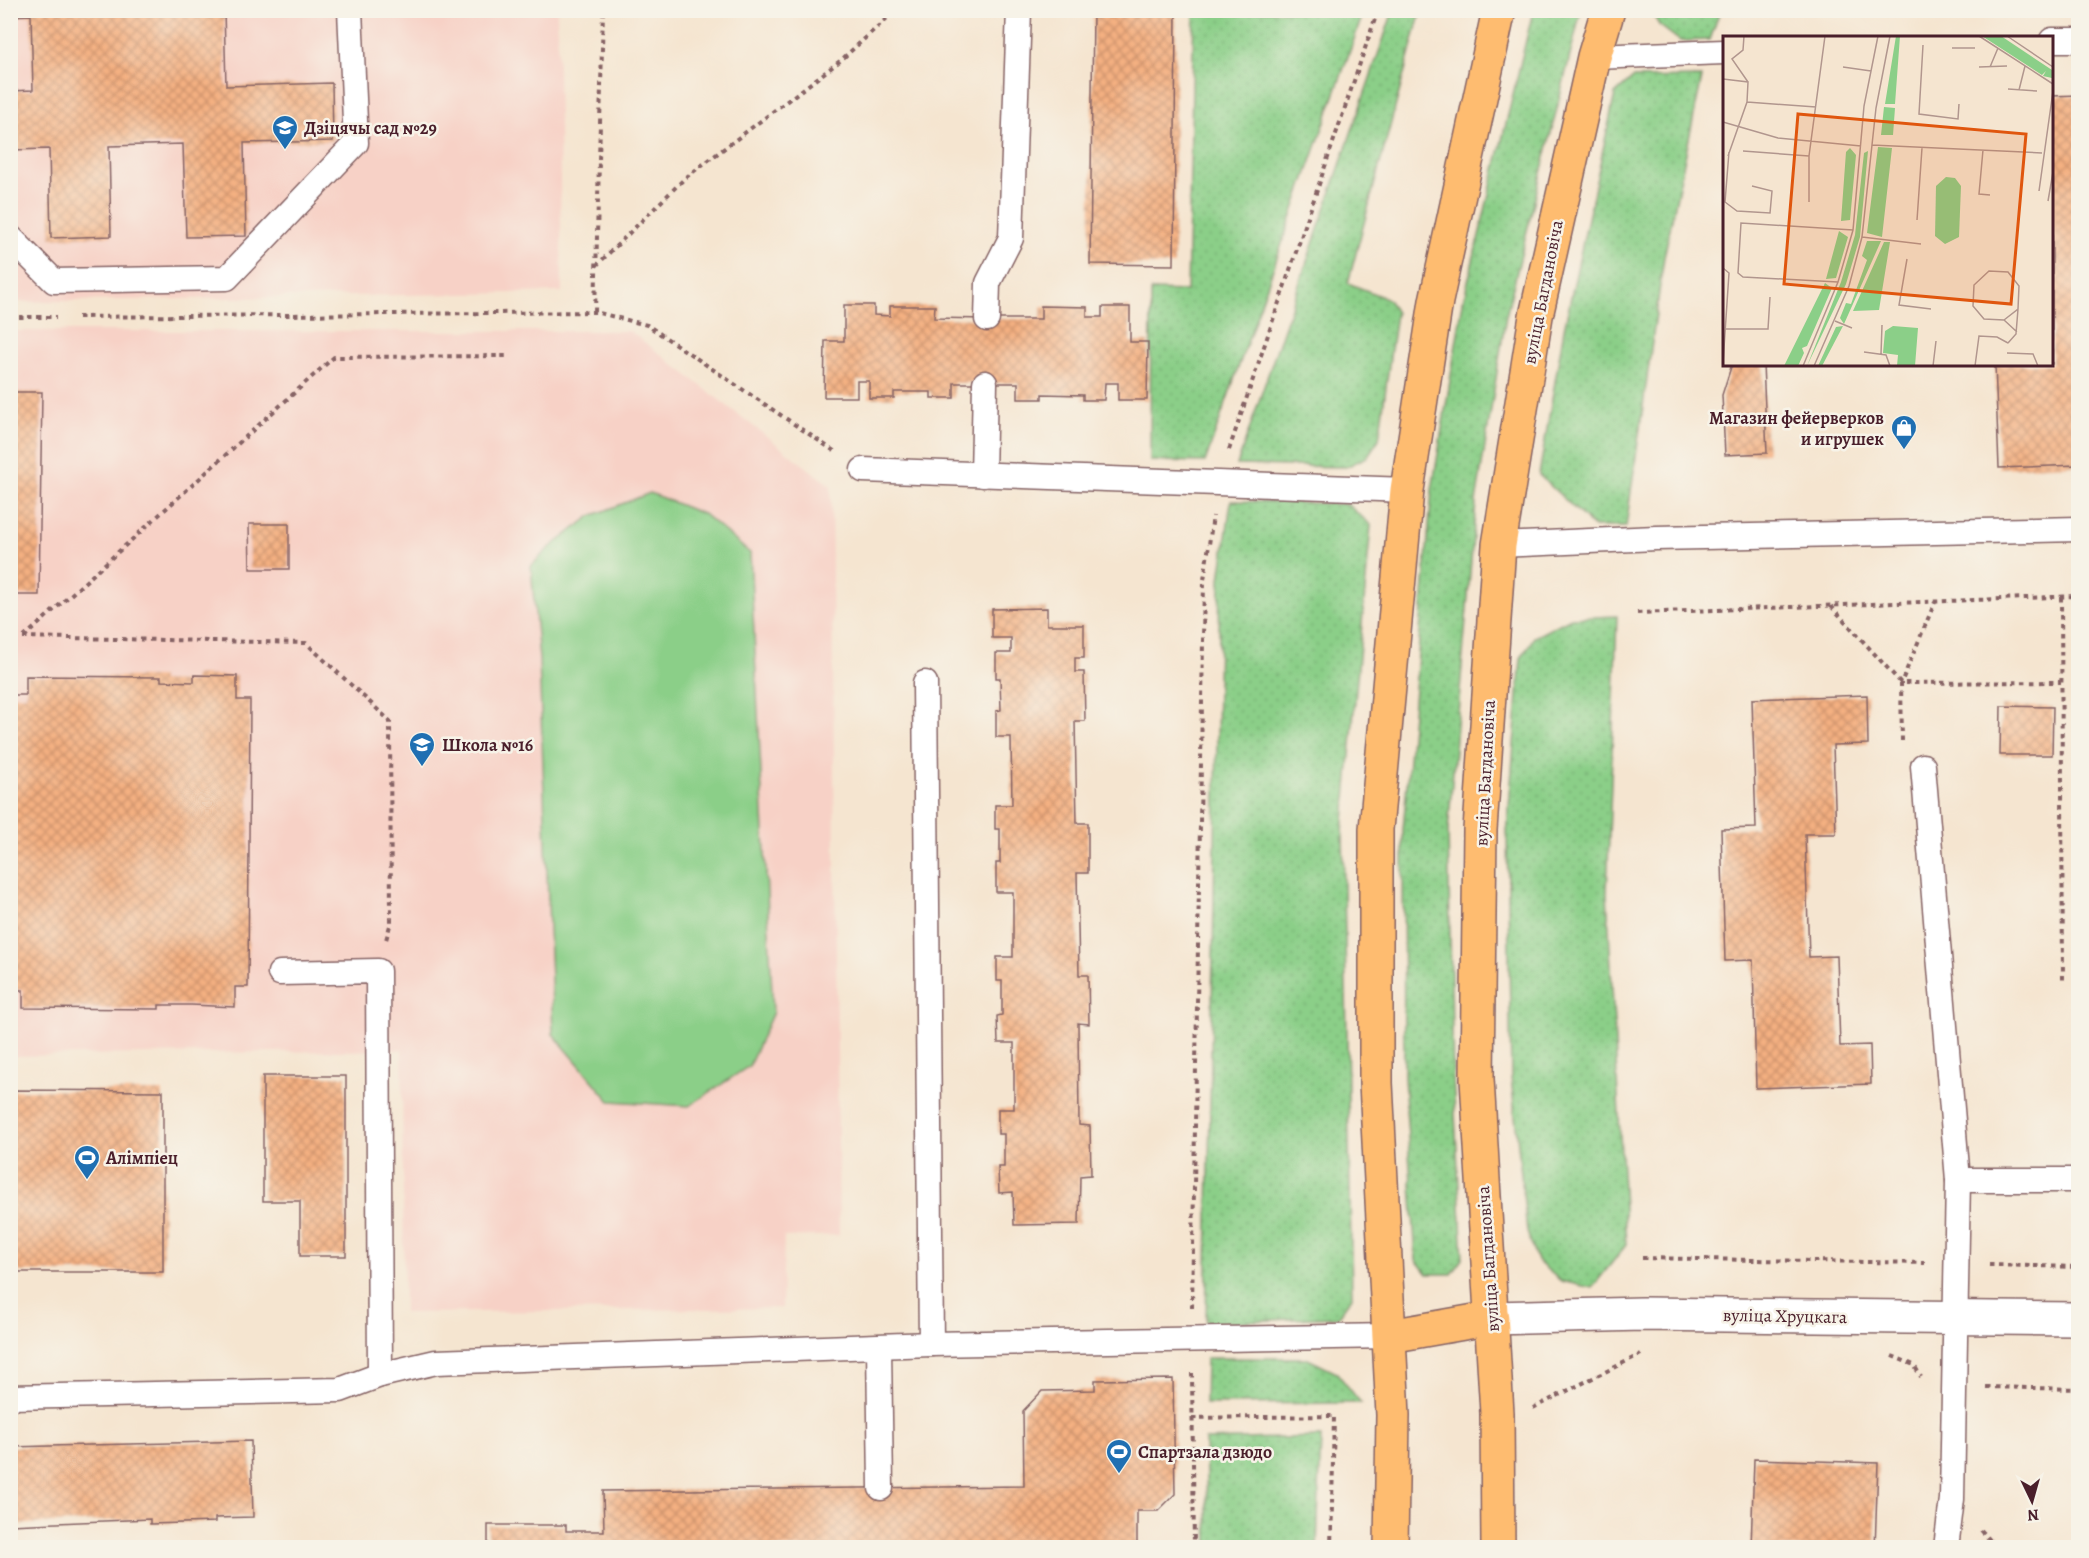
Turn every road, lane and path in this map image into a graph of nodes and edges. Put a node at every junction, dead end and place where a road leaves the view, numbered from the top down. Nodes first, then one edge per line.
1 (350, 10) edge
2 (603, 10) edge
3 (896, 10) edge
4 (1019, 10) edge
5 (1378, 10) edge
6 (1499, 10) edge
7 (1608, 10) edge
8 (2053, 40) edge
9 (2079, 40) edge
10 (1723, 52) edge
11 (1594, 57) junction
12 (10, 237) edge
13 (596, 266) junction
14 (595, 312) junction
15 (10, 317) edge
16 (58, 317) dead end
17 (70, 317) dead end
18 (987, 319) dead end
19 (509, 356) dead end
20 (985, 383) dead end
21 (863, 470) joint
22 (983, 475) junction
23 (1218, 481) junction
24 (1407, 490) junction
25 (2079, 529) edge
26 (1499, 545) junction
27 (2079, 596) edge
28 (2061, 597) junction
29 (1935, 602) junction
30 (1831, 606) junction
31 (1637, 613) dead end
32 (2061, 682) junction
33 (925, 683) dead end
34 (1901, 683) junction
35 (1923, 766) joint
36 (378, 970) junction
37 (280, 973) dead end
38 (2063, 983) dead end
39 (1958, 1180) junction
40 (2079, 1180) edge
41 (1642, 1258) dead end
42 (1956, 1264) junction
43 (2079, 1267) edge
44 (1955, 1317) junction
45 (1492, 1318) junction
46 (2079, 1319) edge
47 (1390, 1336) junction
48 (1192, 1341) junction
49 (932, 1344) junction
50 (879, 1347) junction
51 (1653, 1354) dead end
52 (1890, 1355) dead end
53 (380, 1375) junction
54 (1954, 1386) junction
55 (2079, 1389) edge
56 (10, 1397) edge
57 (1532, 1408) dead end
58 (1192, 1418) junction
59 (881, 1488) dead end
60 (1194, 1548) edge
61 (1331, 1548) edge
62 (1391, 1548) edge
63 (1497, 1548) edge
64 (1946, 1548) edge

1 - 12 lane
2 - 13 path
3 - 13 path
4 - 18 lane
5 - 23 path
6 - 24 main road
7 - 11 main road, вуліца Багдановіча
8 - 9 lane
10 - 11 lane
11 - 26 main road, вуліца Багдановіча
13 - 14 path
14 - 17 path
14 - 21 path
15 - 16 path
19 - 36 path
20 - 22 lane
21 - 22 lane
22 - 23 lane
23 - 24 lane
23 - 48 path
24 - 47 main road
25 - 26 lane
26 - 45 main road, вуліца Багдановіча
27 - 28 path
28 - 29 path
28 - 32 path
29 - 30 path
29 - 34 path
30 - 31 path
30 - 34 path
32 - 34 path
32 - 38 path
33 - 49 lane
34 - 35 path
35 - 39 lane
36 - 37 lane
36 - 53 lane
39 - 40 lane
39 - 42 lane
41 - 42 path
42 - 43 path
42 - 44 lane
44 - 45 street, вуліца Хруцкага
44 - 46 street, вуліца Хруцкага
44 - 54 lane
45 - 47 main road
45 - 63 main road, вуліца Багдановіча
47 - 48 lane
47 - 62 main road
48 - 49 lane
48 - 58 path
49 - 50 lane
50 - 53 lane
50 - 59 lane
51 - 57 path
52 - 54 path
53 - 56 lane
54 - 55 path
54 - 64 lane
58 - 60 path
58 - 61 path

